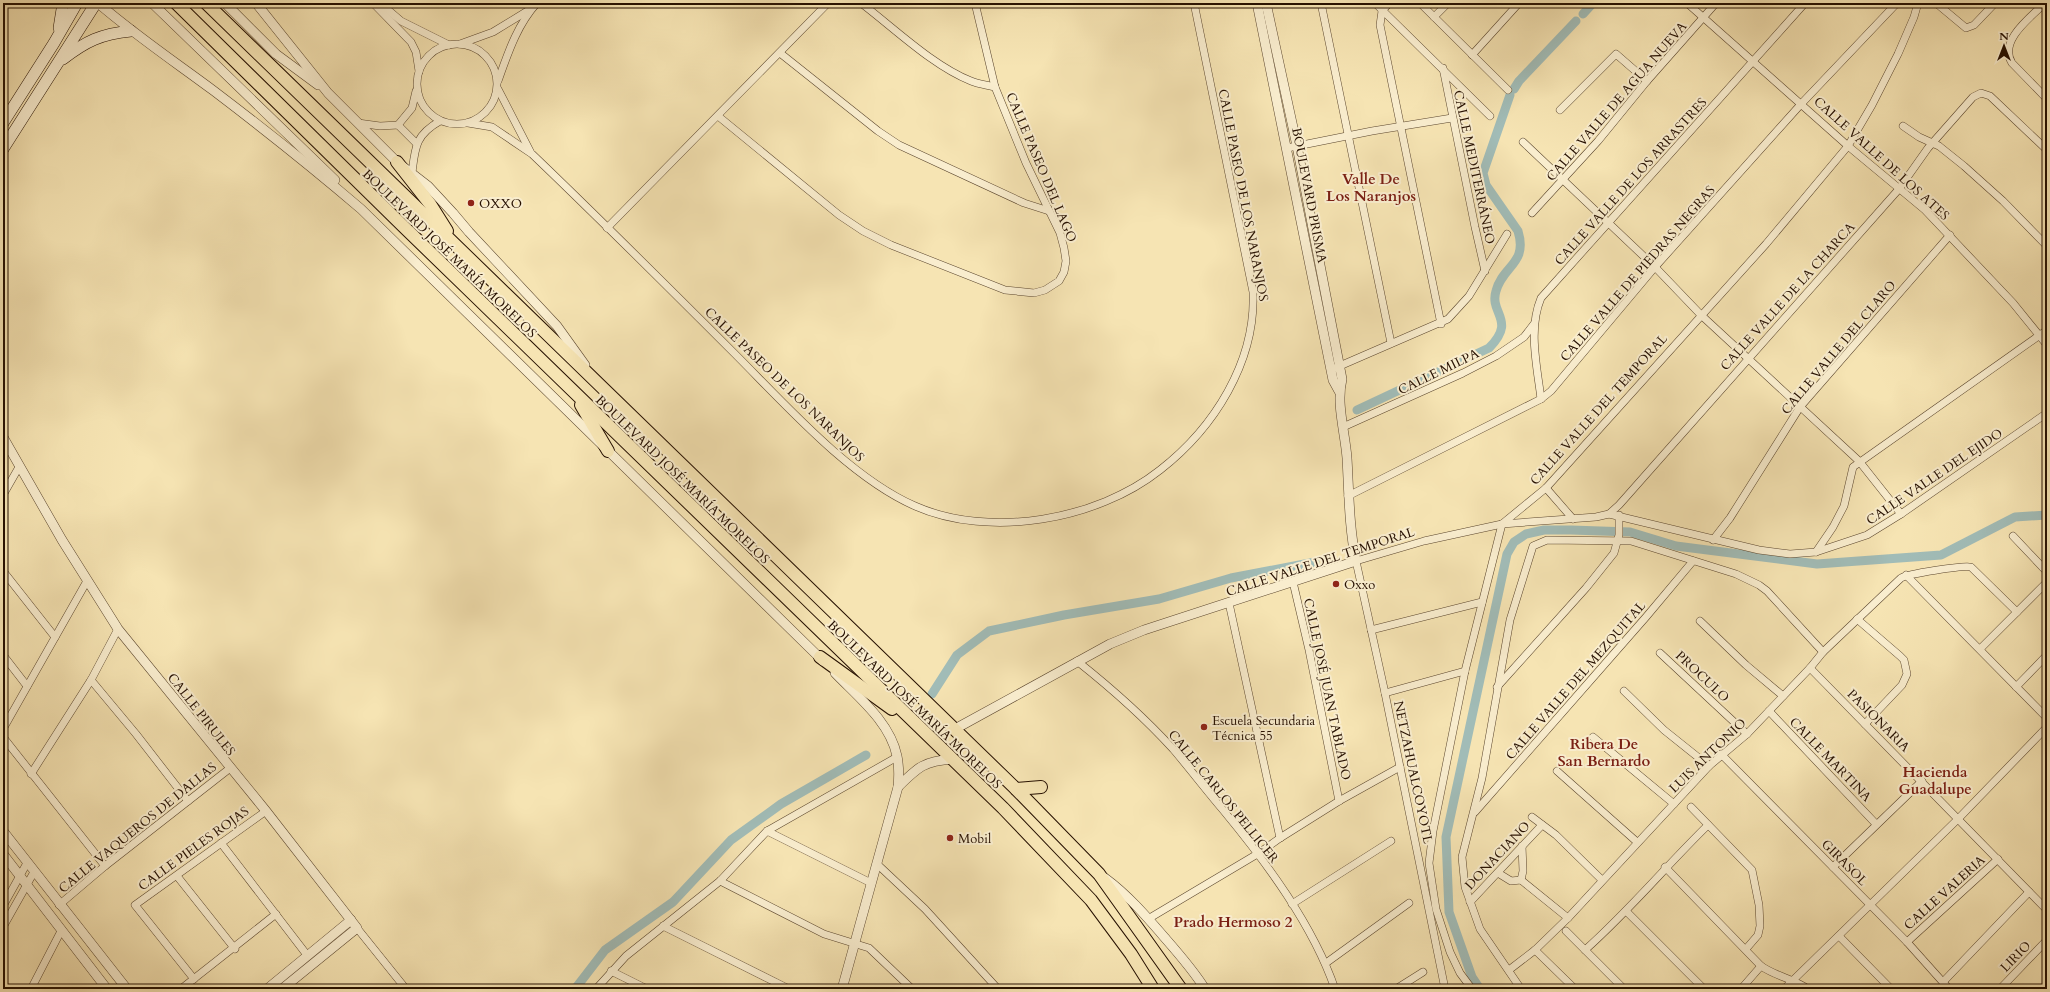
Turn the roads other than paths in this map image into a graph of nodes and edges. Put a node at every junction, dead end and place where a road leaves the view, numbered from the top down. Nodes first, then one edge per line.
1 (63, 3) edge
2 (77, 3) edge
3 (97, 3) edge
4 (152, 3) edge
5 (176, 3) edge
6 (206, 3) edge
7 (225, 3) edge
8 (256, 3) edge
9 (373, 3) edge
10 (380, 3) edge
11 (537, 3) edge
12 (828, 3) edge
13 (861, 3) edge
14 (974, 3) edge
15 (1194, 3) edge
16 (1257, 3) edge
17 (1266, 3) edge
18 (1321, 3) edge
19 (1375, 3) edge
20 (1389, 3) edge
21 (1420, 3) edge
22 (1448, 3) edge
23 (1519, 3) edge
24 (1687, 3) edge
25 (1716, 3) edge
26 (1806, 3) edge
27 (1897, 3) edge
28 (1918, 3) edge
29 (1936, 3) edge
30 (1995, 3) edge
31 (2045, 3) edge
32 (531, 9) junction
33 (1382, 11) junction
34 (1434, 17) junction
35 (1704, 18) junction
36 (131, 31) junction
37 (54, 43) junction
38 (458, 44) junction
39 (449, 45) junction
40 (780, 53) junction
41 (1472, 55) junction
42 (1754, 62) junction
43 (56, 65) junction
44 (1443, 68) junction
45 (419, 71) junction
46 (1647, 81) junction
47 (498, 85) junction
48 (995, 87) junction
49 (2047, 88) edge
50 (417, 89) junction
51 (1508, 90) dead end
52 (328, 93) junction
53 (2044, 97) edge
54 (1802, 103) junction
55 (1560, 110) dead end
56 (718, 116) junction
57 (1490, 116) dead end
58 (1452, 118) junction
59 (440, 121) junction
60 (3, 123) edge
61 (358, 123) junction
62 (468, 123) junction
63 (398, 125) junction
64 (1401, 126) junction
65 (1903, 126) dead end
66 (1348, 136) junction
67 (1523, 142) dead end
68 (416, 143) junction
69 (1933, 143) junction
70 (1297, 146) junction
71 (1848, 146) junction
72 (1287, 148) junction
73 (3, 149) edge
74 (2047, 150) edge
75 (532, 154) junction
76 (396, 162) junction
77 (412, 173) junction
78 (1562, 180) junction
79 (1899, 189) junction
80 (361, 209) junction
81 (1049, 211) junction
82 (1532, 213) dead end
83 (1609, 223) junction
84 (607, 228) junction
85 (1507, 234) dead end
86 (1950, 235) junction
87 (2047, 246) edge
88 (458, 249) junction
89 (1656, 267) junction
90 (1485, 271) junction
91 (1701, 315) junction
92 (1441, 324) junction
93 (1534, 324) junction
94 (2047, 330) edge
95 (2039, 336) junction
96 (1391, 343) junction
97 (2047, 345) edge
98 (1748, 358) junction
99 (1336, 367) junction
100 (592, 376) junction
101 (574, 392) junction
102 (1541, 399) junction
103 (1800, 407) junction
104 (2047, 413) edge
105 (1343, 427) junction
106 (3, 438) edge
107 (608, 452) junction
108 (1859, 461) junction
109 (19, 467) junction
110 (1546, 488) junction
111 (3, 495) edge
112 (1348, 496) junction
113 (1609, 514) junction
114 (1901, 514) junction
115 (1619, 515) junction
116 (1573, 519) junction
117 (1502, 524) junction
118 (2013, 536) dead end
119 (1619, 540) junction
120 (1713, 540) junction
121 (1816, 552) junction
122 (1356, 561) junction
123 (1693, 561) junction
124 (3, 571) edge
125 (2047, 572) edge
126 (1906, 575) junction
127 (87, 581) junction
128 (1293, 582) junction
129 (2046, 585) edge
130 (1482, 602) junction
131 (1229, 603) junction
132 (2017, 612) junction
133 (1857, 619) junction
134 (1700, 621) dead end
135 (118, 628) junction
136 (1371, 630) junction
137 (55, 637) junction
138 (1980, 649) junction
139 (1823, 652) junction
140 (1660, 653) dead end
141 (3, 655) edge
142 (2047, 655) edge
143 (820, 657) junction
144 (1077, 661) junction
145 (1810, 668) junction
146 (1466, 671) junction
147 (91, 680) junction
148 (27, 686) junction
149 (1497, 687) junction
150 (2016, 687) junction
151 (1624, 691) dead end
152 (1385, 692) junction
153 (1783, 696) junction
154 (1768, 711) junction
155 (2047, 718) edge
156 (1865, 724) junction
157 (2047, 727) edge
158 (3, 729) edge
159 (955, 729) junction
160 (927, 734) junction
161 (1747, 734) junction
162 (1594, 736) dead end
163 (3, 738) edge
164 (1721, 754) junction
165 (897, 757) junction
166 (953, 759) junction
167 (1708, 766) junction
168 (1400, 767) junction
169 (229, 769) junction
170 (1557, 771) dead end
171 (31, 774) junction
172 (1922, 781) junction
173 (1041, 786) dead end
174 (898, 787) junction
175 (1016, 789) junction
176 (188, 801) junction
177 (1339, 801) junction
178 (1674, 804) junction
179 (1691, 807) dead end
180 (266, 811) junction
181 (1474, 814) junction
182 (1532, 817) dead end
183 (1959, 818) junction
184 (1876, 824) junction
185 (1542, 825) junction
186 (1708, 825) junction
187 (767, 831) junction
188 (3, 832) edge
189 (1280, 838) junction
190 (1391, 841) dead end
191 (1637, 842) junction
192 (221, 843) junction
193 (1522, 846) junction
194 (1259, 853) junction
195 (3, 854) edge
196 (1998, 859) junction
197 (27, 863) junction
198 (877, 864) junction
199 (105, 866) junction
200 (1665, 867) junction
201 (1833, 867) junction
202 (34, 872) junction
203 (1498, 873) junction
204 (1099, 874) junction
205 (19, 876) junction
206 (177, 876) junction
207 (1522, 880) junction
208 (1602, 880) junction
209 (720, 881) junction
210 (871, 882) junction
211 (27, 885) junction
212 (2029, 892) junction
213 (1470, 902) junction
214 (1409, 903) dead end
215 (1292, 904) junction
216 (1870, 904) junction
217 (59, 905) junction
218 (3, 906) edge
219 (2047, 910) edge
220 (1626, 911) junction
221 (276, 914) junction
222 (1568, 918) junction
223 (1148, 919) junction
224 (350, 920) junction
225 (663, 926) junction
226 (3, 927) edge
227 (356, 928) junction
228 (61, 931) junction
229 (1566, 931) dead end
230 (1839, 936) junction
231 (2047, 940) edge
232 (1907, 942) junction
233 (855, 943) junction
234 (234, 949) junction
235 (1746, 949) junction
236 (1535, 950) junction
237 (1585, 950) junction
238 (307, 955) junction
239 (1326, 963) junction
240 (1762, 966) junction
241 (1509, 970) junction
242 (611, 971) junction
243 (1423, 972) dead end
244 (194, 979) junction
245 (1791, 980) junction
246 (35, 982) junction
247 (1942, 982) junction
248 (1181, 988) edge
249 (31, 989) edge
250 (41, 989) edge
251 (108, 989) edge
252 (127, 989) edge
253 (181, 989) edge
254 (267, 989) edge
255 (282, 989) edge
256 (406, 989) edge
257 (596, 989) edge
258 (647, 989) edge
259 (790, 989) edge
260 (842, 989) edge
261 (912, 989) edge
262 (998, 989) edge
263 (1152, 989) edge
264 (1205, 989) edge
265 (1335, 989) edge
266 (1396, 989) edge
267 (1445, 989) edge
268 (1472, 989) edge
269 (1522, 989) edge
270 (1575, 989) edge
271 (1624, 989) edge
272 (1704, 989) edge
273 (1741, 989) edge
274 (1784, 989) edge
275 (1808, 989) edge
276 (1891, 989) edge
277 (1949, 989) edge
278 (2000, 989) edge

1 - 37 main road
2 - 37 main road
3 - 36 street
3 - 43 main road
4 - 80 street
5 - 101 main road, BOULEVARD JOSÉ MARÍA MORELOS
6 - 88 main road, BOULEVARD JOSÉ MARÍA MORELOS
7 - 52 street
8 - 52 street
9 - 45 street
10 - 39 street
11 - 32 street
12 - 40 street
13 - 48 street
14 - 48 street, CALLE PASEO DEL LAGO
15 - 84 street, CALLE PASEO DE LOS NARANJOS
16 - 72 street, BOULEVARD PRISMA
17 - 70 street, BOULEVARD PRISMA
18 - 66 street
19 - 33 street
20 - 33 street
21 - 34 street
22 - 34 street
23 - 41 street
24 - 35 street, CALLE VALLE DE LOS ATES
25 - 35 street, CALLE VALLE DE AGUA NUEVA
26 - 42 street, CALLE VALLE DE LOS ARRASTRES
27 - 54 street, CALLE VALLE DE PIEDRAS NEGRAS
28 - 71 street, CALLE VALLE DEL TEMPORAL
29 - 30 street
31 - 53 street
32 - 38 street
32 - 47 street
33 - 44 street
33 - 64 street
34 - 41 street
35 - 42 street, CALLE VALLE DE LOS ATES
35 - 46 street, CALLE VALLE DE AGUA NUEVA
36 - 43 main road
36 - 80 street
37 - 60 main road
38 - 39 street
38 - 47 street
39 - 45 street
40 - 56 street
40 - 81 street
41 - 51 street
42 - 54 street, CALLE VALLE DE LOS ATES
42 - 83 street, CALLE VALLE DE LOS ARRASTRES
43 - 73 main road
44 - 57 street
44 - 58 street, CALLE MEDITERRÁNEO
45 - 50 street
46 - 55 street
46 - 78 street, CALLE VALLE DE AGUA NUEVA
47 - 62 street
47 - 75 street, CALLE PASEO DE LOS NARANJOS
48 - 81 street, CALLE PASEO DEL LAGO
49 - 53 street
50 - 59 street
50 - 63 street
52 - 61 street
54 - 71 street, CALLE VALLE DE LOS ATES
54 - 89 street, CALLE VALLE DE PIEDRAS NEGRAS
56 - 81 street, CALLE PASEO DEL LAGO
56 - 84 street
58 - 64 street
58 - 90 street, CALLE MEDITERRÁNEO
59 - 62 street
59 - 68 street
61 - 63 street
61 - 76 street
62 - 75 street, CALLE PASEO DE LOS NARANJOS
63 - 68 street
64 - 66 street
64 - 92 street
65 - 69 street
66 - 70 street
66 - 96 street
67 - 78 street
68 - 77 street
69 - 74 street, CALLE VALLE DE LA CHARCA
69 - 79 street, CALLE VALLE DE LA CHARCA
69 - 87 street
70 - 72 street
70 - 99 street, BOULEVARD PRISMA
71 - 79 street, CALLE VALLE DE LOS ATES
71 - 91 street, CALLE VALLE DEL TEMPORAL
72 - 99 street, BOULEVARD PRISMA
75 - 84 street, CALLE PASEO DE LOS NARANJOS
76 - 77 street
76 - 88 main road
77 - 100 street
78 - 82 street, CALLE VALLE DE AGUA NUEVA
78 - 83 street
79 - 86 street, CALLE VALLE DE LOS ATES
79 - 98 street, CALLE VALLE DE LA CHARCA
80 - 107 street
83 - 89 street
83 - 93 street, CALLE VALLE DE LOS ARRASTRES
85 - 90 street
86 - 95 street, CALLE VALLE DE LOS ATES
86 - 103 street, CALLE VALLE DEL CLARO
88 - 100 main road, BOULEVARD JOSÉ MARÍA MORELOS
89 - 91 street
89 - 102 street, CALLE VALLE DE PIEDRAS NEGRAS
90 - 92 street
91 - 98 street
91 - 110 street, CALLE VALLE DEL TEMPORAL
92 - 96 street
93 - 102 street, CALLE VALLE DE LOS ARRASTRES
93 - 105 street, CALLE MILPA
94 - 95 street
95 - 97 street, CALLE VALLE DE LOS ATES
95 - 108 street
96 - 99 street
98 - 103 street
98 - 113 street, CALLE VALLE DE LA CHARCA
99 - 105 street, BOULEVARD PRISMA
100 - 159 main road, BOULEVARD JOSÉ MARÍA MORELOS
101 - 107 main road
101 - 160 main road, BOULEVARD JOSÉ MARÍA MORELOS
102 - 112 street, CALLE VALLE DE PIEDRAS NEGRAS
103 - 108 street
103 - 120 street, CALLE VALLE DEL CLARO
104 - 114 street, CALLE VALLE DEL EJIDO
105 - 112 street, BOULEVARD PRISMA
106 - 109 street, CALLE PIRULES
107 - 143 street
108 - 114 street
108 - 121 street
109 - 111 street
109 - 127 street, CALLE PIRULES
110 - 116 street
110 - 117 street, CALLE VALLE DEL TEMPORAL
112 - 122 street, BOULEVARD PRISMA
113 - 115 street, CALLE VALLE DEL EJIDO
113 - 116 street, CALLE VALLE DEL EJIDO
114 - 121 street, CALLE VALLE DEL EJIDO
115 - 119 street
115 - 120 street, CALLE VALLE DEL EJIDO
116 - 117 street, CALLE VALLE DEL EJIDO
117 - 122 street, CALLE VALLE DEL TEMPORAL
117 - 130 street
118 - 125 street
119 - 123 street
119 - 149 street
119 - 149 street
120 - 121 street, CALLE VALLE DEL EJIDO
122 - 128 street, CALLE VALLE DEL TEMPORAL
122 - 136 street, NETZAHUALCOYOTL
123 - 139 street
123 - 181 street, CALLE VALLE DEL MEZQUITAL
124 - 137 street
126 - 132 street
126 - 133 street, LUIS ANTONIO
126 - 138 street
127 - 135 street, CALLE PIRULES
127 - 137 street
128 - 131 street, CALLE VALLE DEL TEMPORAL
128 - 177 street, CALLE JOSÉ JUAN TABLADO
129 - 132 street
130 - 136 street
130 - 146 street
131 - 144 street, CALLE VALLE DEL TEMPORAL
131 - 189 street
132 - 138 street
133 - 139 street, LUIS ANTONIO
133 - 156 street
134 - 153 street
135 - 147 street
135 - 169 street, CALLE PIRULES
136 - 152 street, NETZAHUALCOYOTL
137 - 148 street
138 - 150 street
139 - 145 street, LUIS ANTONIO
140 - 161 street, PROCULO
141 - 148 street
142 - 150 street
143 - 160 main road
143 - 165 street
144 - 159 street, CALLE VALLE DEL TEMPORAL
144 - 194 street, CALLE CARLOS PELLICER
145 - 153 street, LUIS ANTONIO
145 - 156 street, PASIONARIA
146 - 152 street
146 - 268 street
147 - 171 street
147 - 176 street
148 - 158 street
149 - 181 street
150 - 155 street
151 - 167 street
152 - 168 street, NETZAHUALCOYOTL
153 - 154 street, LUIS ANTONIO
154 - 161 street, LUIS ANTONIO
154 - 184 street, CALLE MARTINA
156 - 172 street, PASIONARIA
157 - 183 street
159 - 175 main road, BOULEVARD JOSÉ MARÍA MORELOS
160 - 166 main road, BOULEVARD JOSÉ MARÍA MORELOS
161 - 164 street, LUIS ANTONIO
162 - 178 street
163 - 171 street
164 - 167 street, LUIS ANTONIO
164 - 201 street, GIRASOL
165 - 174 street
165 - 187 street
166 - 174 street
166 - 263 main road, BOULEVARD JOSÉ MARÍA MORELOS
167 - 178 street, LUIS ANTONIO
168 - 177 street
168 - 267 street, NETZAHUALCOYOTL
169 - 176 street, CALLE VAQUEROS DE DALLAS
169 - 180 street, CALLE PIRULES
170 - 191 street
171 - 199 street
172 - 183 street, PASIONARIA
172 - 184 street
173 - 175 main road
174 - 198 street
175 - 204 main road, BOULEVARD JOSÉ MARÍA MORELOS
176 - 199 street, CALLE VAQUEROS DE DALLAS
177 - 189 street
178 - 191 street, LUIS ANTONIO
179 - 186 street
180 - 192 street, CALLE PIELES ROJAS
180 - 224 street, CALLE PIRULES
181 - 213 street
182 - 185 street
183 - 196 street, PASIONARIA
183 - 216 street
184 - 201 street
185 - 193 street, DONACIANO
185 - 208 street
186 - 200 street
186 - 235 street
187 - 209 street
187 - 210 street
188 - 197 street
189 - 194 street
190 - 215 street
191 - 208 street, LUIS ANTONIO
192 - 206 street, CALLE PIELES ROJAS
192 - 221 street
193 - 203 street, DONACIANO
193 - 207 street
194 - 215 street, CALLE CARLOS PELLICER
194 - 223 street
195 - 205 street
196 - 212 street, PASIONARIA
196 - 232 street, CALLE VALERIA
197 - 202 street
197 - 205 street
198 - 210 street
198 - 262 street
199 - 217 street, CALLE VAQUEROS DE DALLAS
200 - 220 street
200 - 235 street
201 - 216 street, GIRASOL
202 - 211 street
202 - 217 street
203 - 207 street
203 - 213 street, DONACIANO
204 - 223 street
204 - 248 main road, BOULEVARD JOSÉ MARÍA MORELOS
205 - 211 street
205 - 218 street
206 - 234 street
206 - 244 street, CALLE PIELES ROJAS
207 - 222 street
208 - 222 street, LUIS ANTONIO
209 - 225 street
209 - 233 street
210 - 233 street
211 - 226 street
211 - 228 street
212 - 219 street, PASIONARIA
212 - 247 street
213 - 241 street
214 - 239 street
215 - 239 street, CALLE CARLOS PELLICER
216 - 230 street
216 - 232 street, GIRASOL
217 - 252 street
220 - 237 street
220 - 272 street
221 - 234 street
221 - 238 street
222 - 236 street, LUIS ANTONIO
223 - 264 street
224 - 227 street, CALLE PIRULES
224 - 238 street
225 - 242 street
225 - 259 street
227 - 255 street
227 - 256 street, CALLE PIRULES
228 - 246 street
228 - 251 street
229 - 237 street
230 - 245 street
230 - 276 street
231 - 278 street, LIRIO
232 - 247 street, GIRASOL
233 - 260 street
233 - 261 street
234 - 244 street
235 - 240 street
236 - 241 street, LUIS ANTONIO
236 - 270 street
237 - 271 street
238 - 254 street
239 - 265 street, CALLE CARLOS PELLICER
240 - 245 street
240 - 273 street
241 - 269 street
242 - 257 street
242 - 258 street
243 - 266 street
244 - 253 street
245 - 274 street
245 - 275 street
246 - 249 street
246 - 250 street
247 - 277 street, GIRASOL

